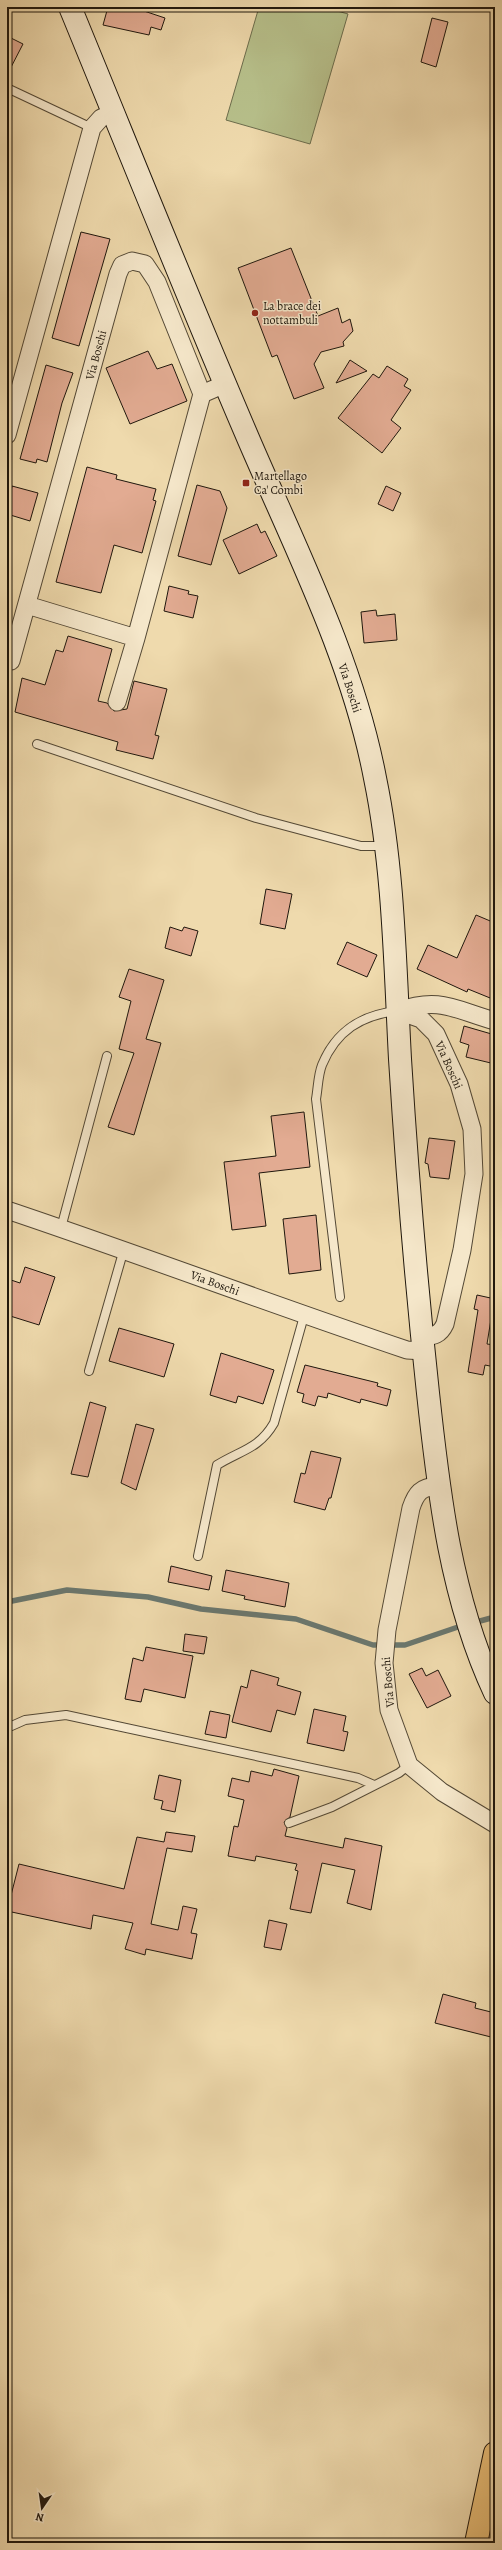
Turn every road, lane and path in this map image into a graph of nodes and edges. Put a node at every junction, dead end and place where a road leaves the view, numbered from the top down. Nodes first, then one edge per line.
1 (70, 7) edge
2 (7, 88) edge
3 (113, 112) junction
4 (92, 128) junction
5 (225, 384) junction
6 (202, 394) junction
7 (7, 435) edge
8 (27, 605) junction
9 (136, 638) junction
10 (11, 662) dead end
11 (117, 702) dead end
12 (37, 744) dead end
13 (386, 846) junction
14 (398, 1011) junction
15 (495, 1021) edge
16 (107, 1056) dead end
17 (7, 1210) edge
18 (61, 1228) junction
19 (124, 1249) junction
20 (340, 1297) dead end
21 (304, 1316) junction
22 (423, 1344) junction
23 (88, 1370) dead end
24 (438, 1486) junction
25 (198, 1556) dead end
26 (495, 1693) edge
27 (7, 1728) edge
28 (409, 1765) junction
29 (374, 1785) junction
30 (289, 1823) dead end
31 (495, 1824) edge
32 (495, 2453) edge
33 (476, 2543) edge

1 - 3 main road, Via Boschi
2 - 4 lane
3 - 4 street
3 - 5 main road, Via Boschi
4 - 7 street
5 - 6 street
5 - 13 main road, Via Boschi
6 - 8 street, Via Boschi
6 - 9 street
8 - 9 street
8 - 10 street, Via Boschi
9 - 11 street
12 - 13 lane
13 - 14 main road, Via Boschi
14 - 15 street
14 - 20 lane
14 - 22 main road, Via Boschi
14 - 22 street, Via Boschi
16 - 18 lane
17 - 18 street, Via Boschi
18 - 19 street, Via Boschi
19 - 21 street, Via Boschi
19 - 23 lane
21 - 22 street, Via Boschi
21 - 25 lane
22 - 24 main road, Via Boschi
24 - 26 main road, Via Boschi
24 - 28 street, Via Boschi
27 - 29 lane
28 - 29 lane
28 - 31 street
29 - 30 lane
32 - 33 main road

